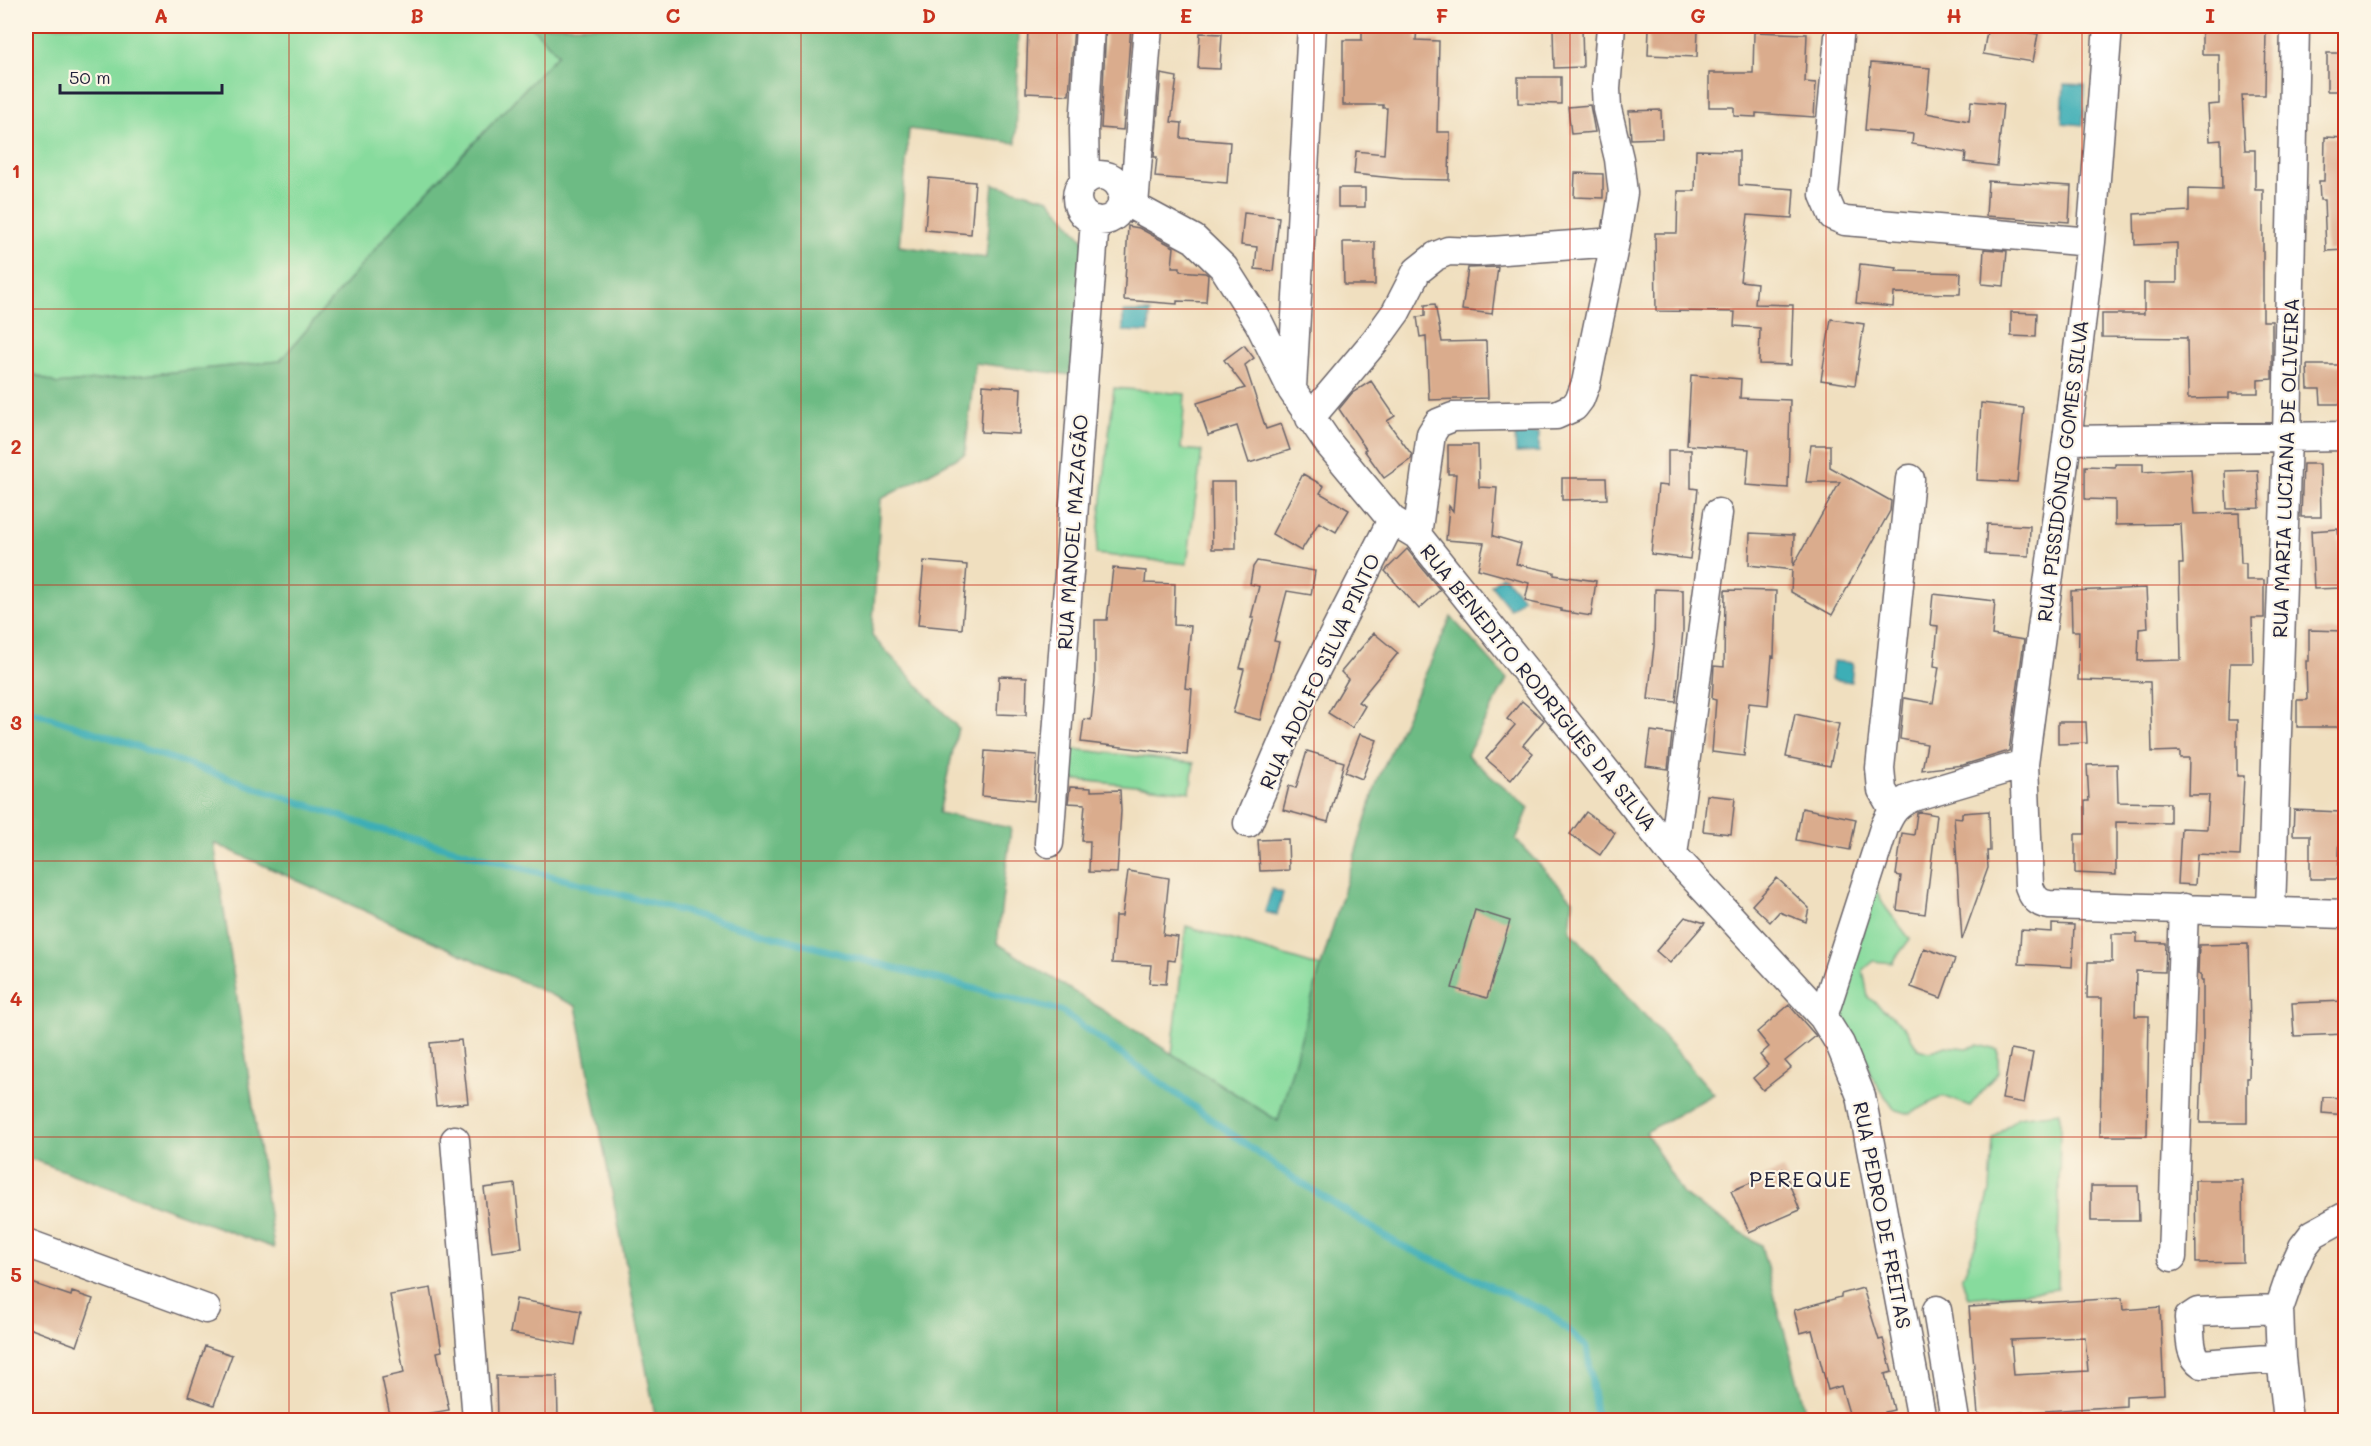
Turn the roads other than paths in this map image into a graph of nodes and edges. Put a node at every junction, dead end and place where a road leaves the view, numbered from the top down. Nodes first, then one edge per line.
1 (1090, 26) edge
2 (1148, 26) edge
3 (1312, 26) edge
4 (1611, 26) edge
5 (1840, 26) edge
6 (2108, 26) edge
7 (2295, 26) edge
8 (1085, 180) junction
9 (1128, 203) junction
10 (1095, 220) junction
11 (1615, 242) junction
12 (2091, 242) junction
13 (1292, 390) junction
14 (1310, 418) junction
15 (2346, 436) edge
16 (2287, 437) junction
17 (2067, 440) junction
18 (1910, 479) dead end
19 (1718, 513) dead end
20 (1392, 520) junction
21 (1417, 535) junction
22 (2024, 764) junction
23 (1893, 809) junction
24 (1248, 823) dead end
25 (1049, 843) dead end
26 (1673, 855) junction
27 (2184, 908) junction
28 (2271, 910) junction
29 (2346, 914) edge
30 (1822, 1017) junction
31 (455, 1140) dead end
32 (2346, 1216) edge
33 (26, 1242) edge
34 (2172, 1257) dead end
35 (206, 1309) dead end
36 (2279, 1309) junction
37 (1937, 1310) dead end
38 (2281, 1358) junction
39 (477, 1420) edge
40 (1922, 1420) edge
41 (1955, 1420) edge
42 (2288, 1420) edge

1 - 8 street
2 - 9 street
3 - 13 street
4 - 11 street
5 - 12 street
6 - 12 street, RUA PISSIDÔNIO GOMES SILVA
7 - 16 street, RUA MARIA LUCIANA DE OLIVEIRA
8 - 9 street
8 - 10 street
9 - 10 street
9 - 13 street, RUA BENEDITO RODRIGUES DA SILVA
10 - 25 street, RUA MANOEL MAZAGÃO
11 - 14 street
11 - 21 street
12 - 17 street, RUA PISSIDÔNIO GOMES SILVA
13 - 14 street, RUA BENEDITO RODRIGUES DA SILVA
14 - 20 street, RUA BENEDITO RODRIGUES DA SILVA
15 - 16 street
16 - 17 street
16 - 28 street, RUA MARIA LUCIANA DE OLIVEIRA
17 - 22 street, RUA PISSIDÔNIO GOMES SILVA
18 - 23 street
19 - 26 street
20 - 21 street, RUA BENEDITO RODRIGUES DA SILVA
20 - 24 street, RUA ADOLFO SILVA PINTO
21 - 26 street, RUA BENEDITO RODRIGUES DA SILVA
22 - 23 street
22 - 27 street, RUA PISSIDÔNIO GOMES SILVA
23 - 30 street
26 - 30 street, RUA BENEDITO RODRIGUES DA SILVA
27 - 28 street
27 - 34 street
28 - 29 street
30 - 40 street, RUA PEDRO DE FREITAS
31 - 39 street
32 - 36 street
33 - 35 street
36 - 38 street
36 - 38 street
37 - 41 street
38 - 42 street

